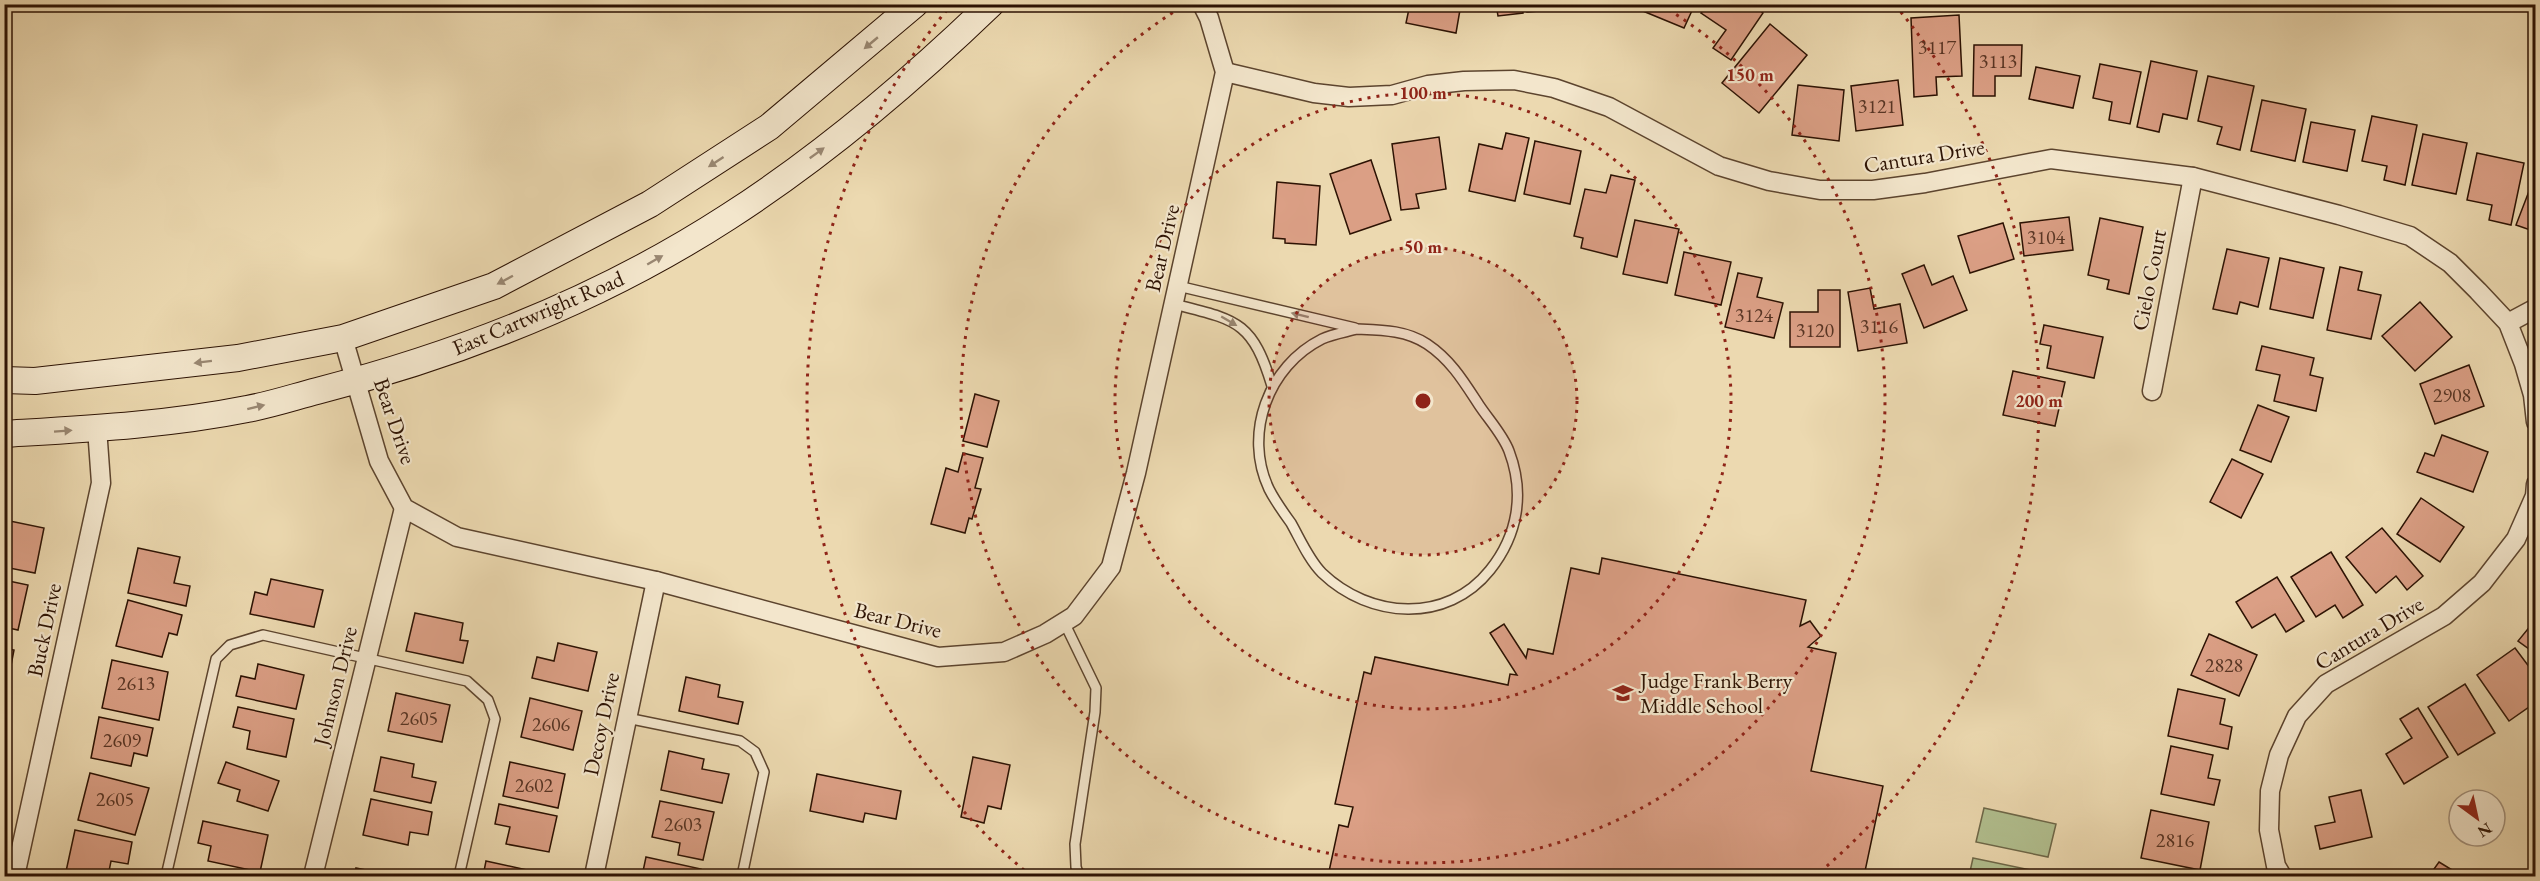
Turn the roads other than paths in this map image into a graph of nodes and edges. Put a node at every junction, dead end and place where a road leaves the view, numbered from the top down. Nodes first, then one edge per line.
1 (915, 4) edge
2 (991, 4) edge
3 (1202, 4) edge
4 (1226, 72) junction
5 (2193, 177) junction
6 (1176, 295) junction
7 (2535, 308) edge
8 (2508, 322) junction
9 (1357, 329) junction
10 (343, 338) junction
11 (4, 381) edge
12 (356, 381) junction
13 (1272, 386) junction
14 (2152, 391) dead end
15 (2535, 422) edge
16 (97, 428) junction
17 (4, 434) edge
18 (2535, 484) edge
19 (404, 508) junction
20 (656, 581) junction
21 (1064, 622) junction
22 (367, 659) junction
23 (627, 718) junction
24 (15, 876) edge
25 (166, 876) edge
26 (313, 876) edge
27 (459, 876) edge
28 (594, 876) edge
29 (742, 876) edge
30 (1079, 876) edge
31 (2282, 876) edge

1 -> 10 main road, East Cartwright Road
12 -> 2 main road, East Cartwright Road
3 - 4 street
4 - 5 street, Cantura Drive
4 - 6 street, Bear Drive
5 - 8 street, Cantura Drive
5 - 14 street, Cielo Court
9 -> 6 lane
6 -> 13 lane
6 - 21 street, Bear Drive
7 - 8 street
8 - 15 street, Cantura Drive
9 - 13 lane
9 - 13 lane
10 -> 11 main road, East Cartwright Road
10 - 12 street, Bear Drive
16 -> 12 main road, East Cartwright Road
12 - 19 street, Bear Drive
17 -> 16 main road, East Cartwright Road
16 - 24 street, Buck Drive
18 - 31 street, Cantura Drive
19 - 20 street, Bear Drive
19 - 22 street, Johnson Drive
20 - 21 street, Bear Drive
20 - 23 street, Decoy Drive
21 - 30 lane
22 - 25 lane
22 - 26 street, Johnson Drive
22 - 27 lane
23 - 28 street, Decoy Drive
23 - 29 lane

